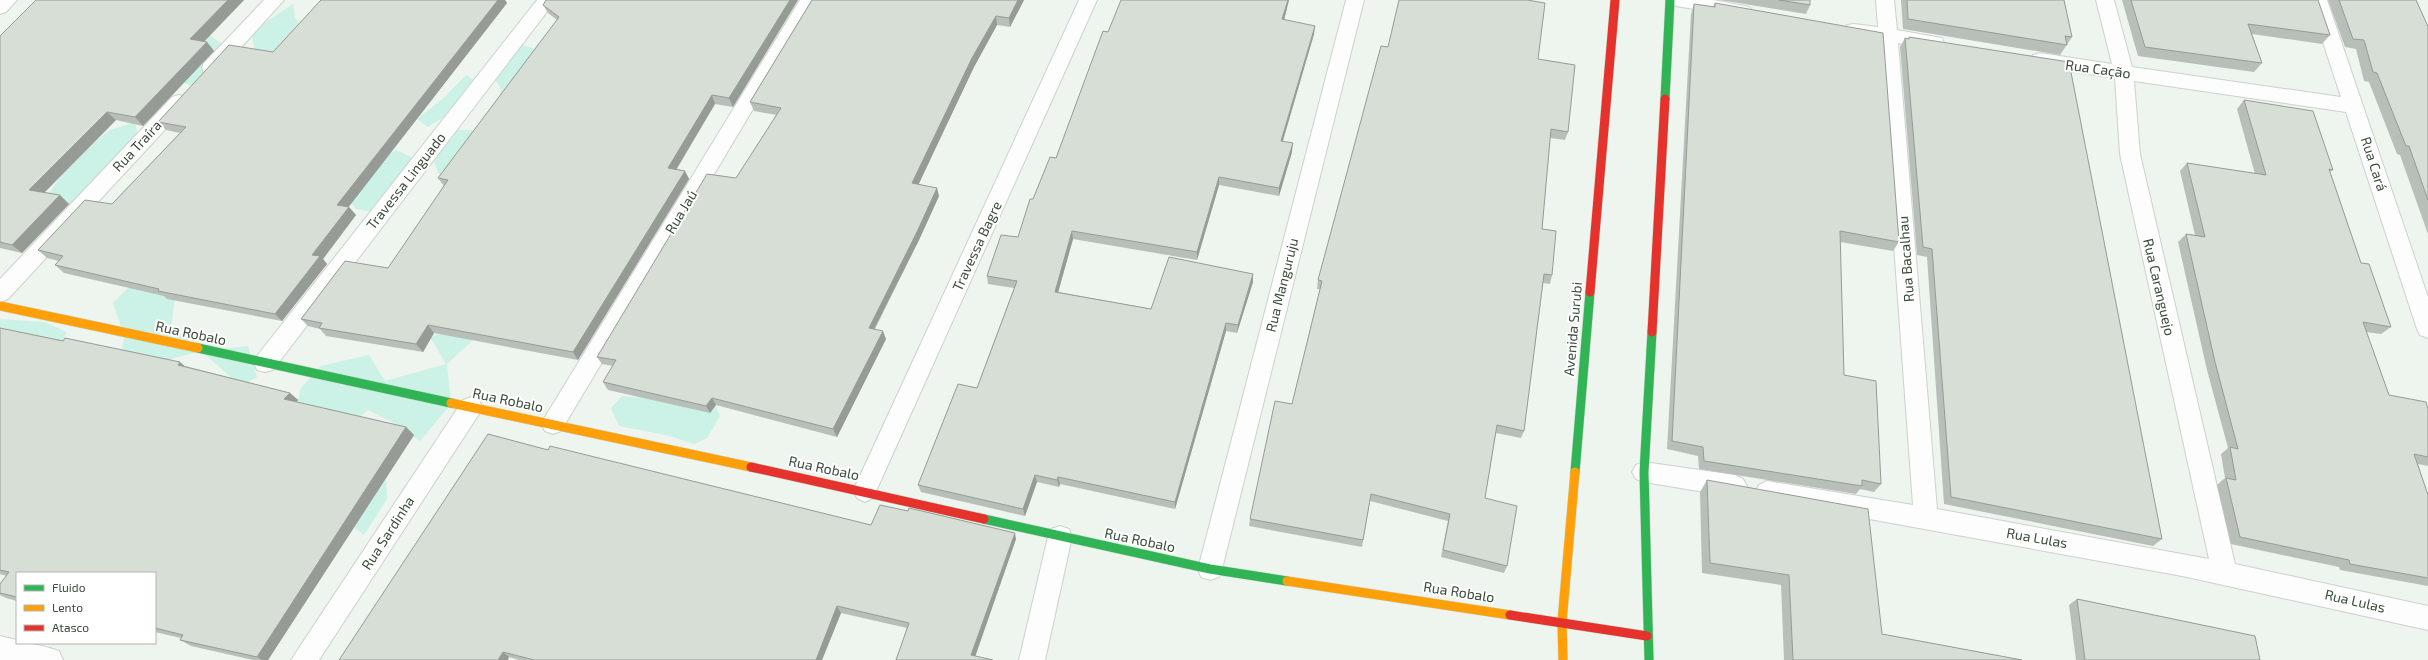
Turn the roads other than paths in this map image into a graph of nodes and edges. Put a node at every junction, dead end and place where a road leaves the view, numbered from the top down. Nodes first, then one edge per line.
1 (8, 0) edge
2 (275, 0) edge
3 (547, 0) edge
4 (809, 0) edge
5 (1088, 0) edge
6 (1355, 0) edge
7 (1615, 0) edge
8 (1670, 0) edge
9 (1676, 0) edge
10 (1885, 0) edge
11 (2105, 0) edge
12 (2318, 0) edge
13 (0, 8) edge
14 (1763, 15) edge
15 (1834, 27) edge
16 (1889, 36) junction
17 (1950, 46) edge
18 (2020, 57) edge
19 (2124, 73) junction
20 (2355, 106) junction
21 (0, 293) edge
22 (0, 306) edge
23 (2428, 329) edge
24 (265, 363) junction
25 (471, 407) junction
26 (553, 424) junction
27 (1644, 472) junction
28 (865, 491) junction
29 (1926, 517) junction
30 (1060, 537) junction
31 (1210, 569) junction
32 (2224, 572) junction
33 (2428, 618) edge
34 (1562, 622) junction
35 (1647, 636) junction
36 (0, 648) edge
37 (50, 660) edge
38 (304, 660) edge
39 (1032, 660) edge
40 (1563, 660) edge
41 (1649, 660) edge

1 - 13 street
2 - 21 street, Rua Traíra
3 - 24 street, Travessa Linguado
4 - 26 street, Rua Jaú
5 - 28 street, Travessa Bagre
6 - 31 street, Rua Manguruju
7 - 34 street, Avenida Surubi
8 - 27 street
9 - 14 street
10 - 16 street, Rua Bacalhau
11 - 19 street, Rua Caranguejo
12 - 20 street, Rua Cará
15 - 16 street
16 - 17 street
16 - 29 street, Rua Bacalhau
18 - 19 street, Rua Cação
19 - 20 street, Rua Cação
19 - 32 street, Rua Caranguejo
20 - 23 street, Rua Cará
22 - 24 street, Rua Robalo
24 - 25 street, Rua Robalo
25 - 26 street, Rua Robalo
25 - 38 street, Rua Sardinha
26 - 28 street, Rua Robalo
27 - 29 street, Rua Lulas
27 - 35 street
28 - 30 street, Rua Robalo
29 - 32 street, Rua Lulas
30 - 31 street, Rua Robalo
30 - 39 street
31 - 34 street, Rua Robalo
32 - 33 street, Rua Lulas
34 - 35 street, Rua Robalo
34 - 40 street, Avenida Surubi
35 - 41 street
36 - 37 street

